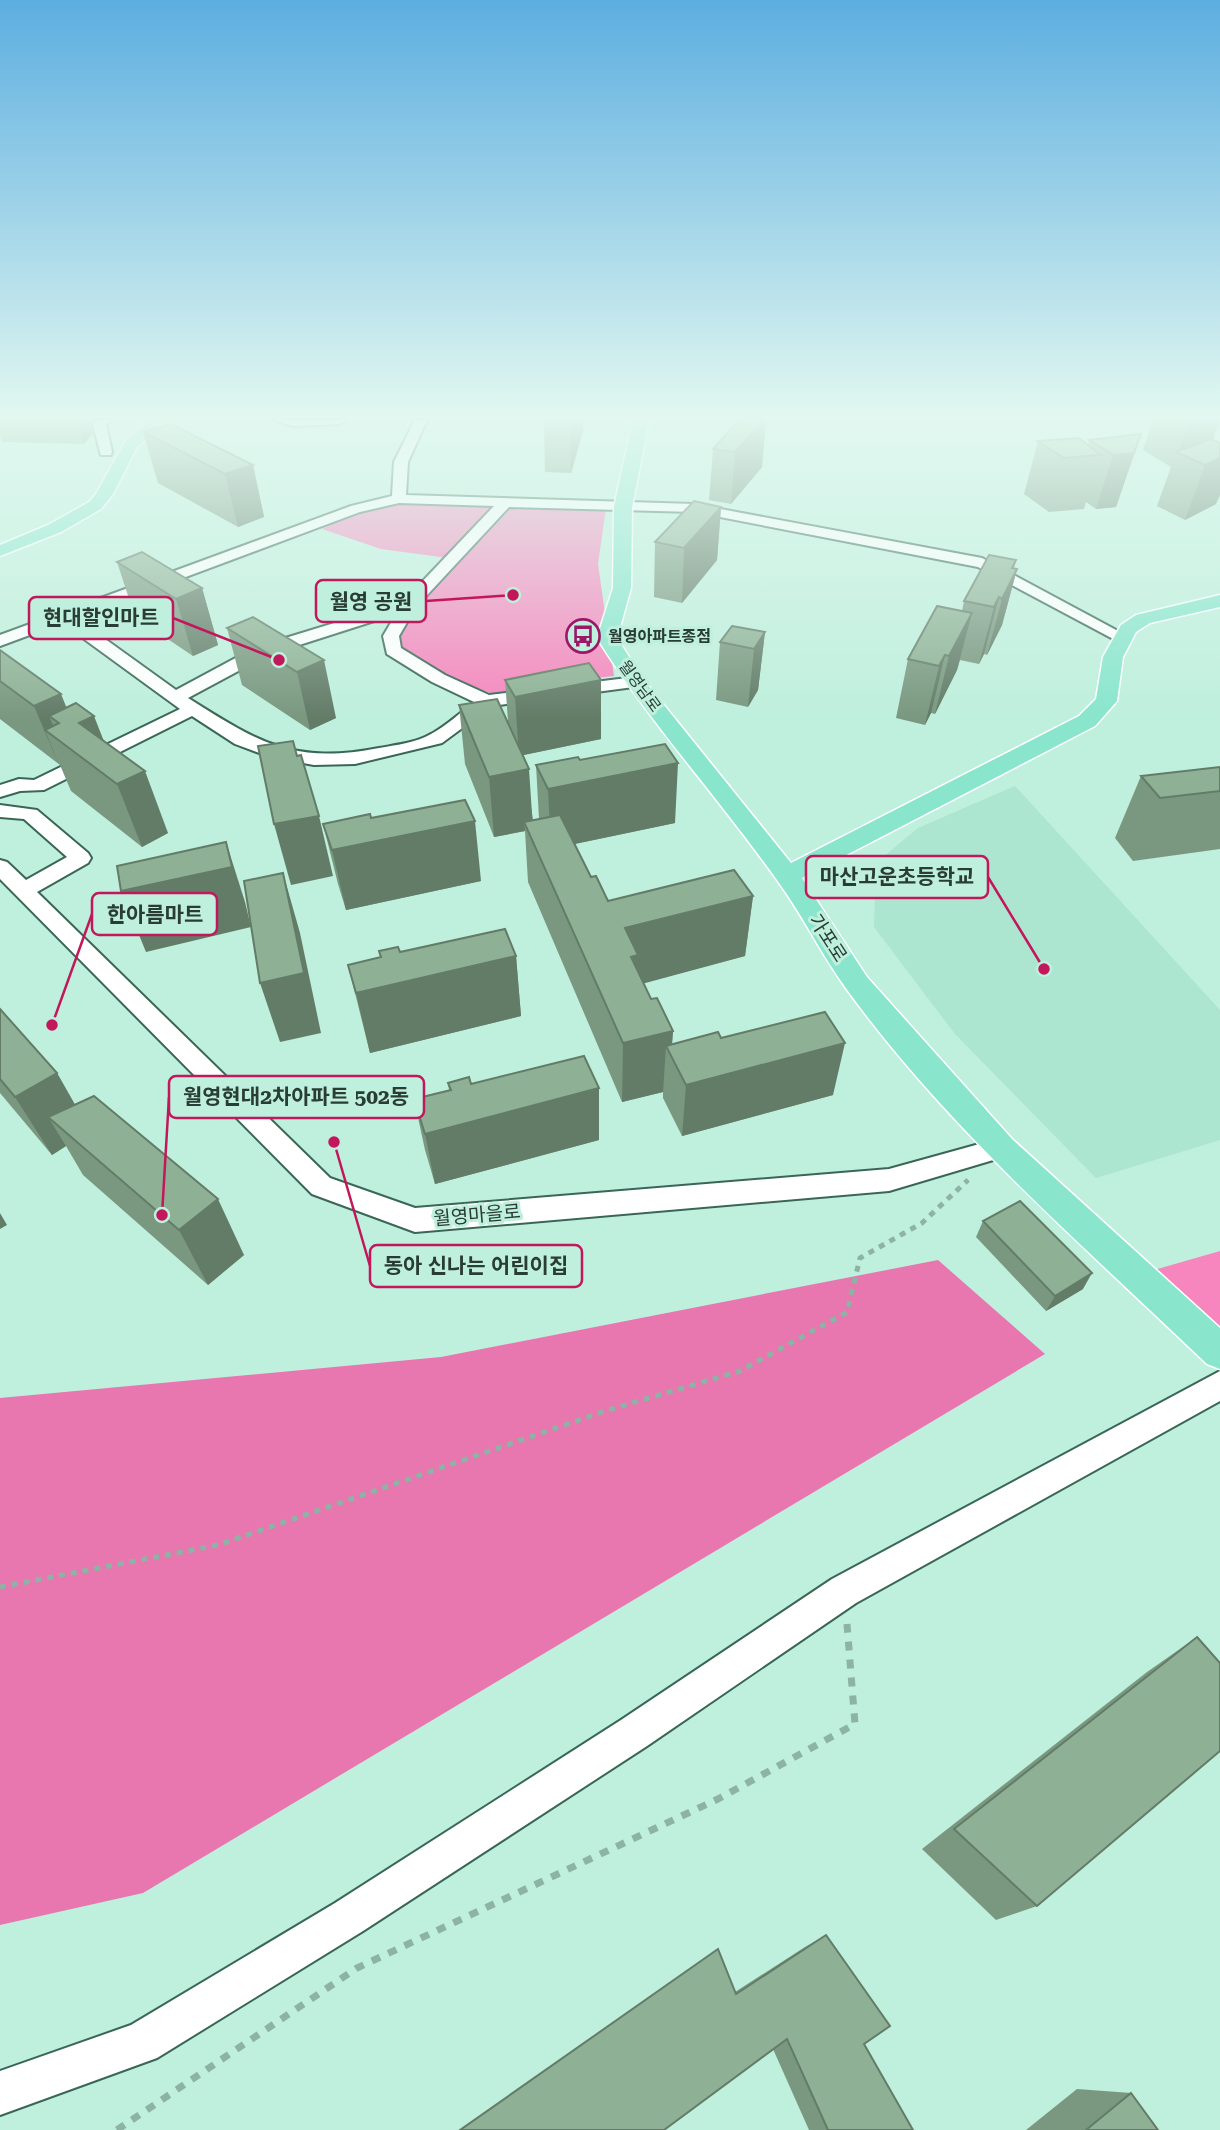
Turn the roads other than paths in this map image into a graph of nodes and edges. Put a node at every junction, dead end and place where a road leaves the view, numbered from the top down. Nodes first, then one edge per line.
1 (58, 519) edge
2 (69, 519) edge
3 (328, 519) edge
4 (490, 519) edge
5 (623, 519) edge
6 (754, 519) edge
7 (0, 543) edge
8 (0, 551) edge
9 (1220, 601) edge
10 (410, 605) junction
11 (64, 617) junction
12 (1123, 638) junction
13 (0, 641) edge
14 (635, 682) junction
15 (175, 698) junction
16 (487, 701) junction
17 (193, 709) junction
18 (0, 791) edge
19 (0, 811) edge
20 (0, 867) edge
21 (787, 875) junction
22 (24, 890) junction
23 (1001, 1148) junction
24 (1220, 1352) edge
25 (1220, 1385) edge
26 (0, 2093) edge

1 - 7 main road
2 - 8 main road
3 - 11 street
4 - 10 street
5 - 14 main road, 월영남로
6 - 12 street
9 - 12 main road
10 - 15 street
10 - 16 street
11 - 13 street
11 - 15 street
12 - 21 main road
14 - 16 street
14 - 21 main road, 월영남로
15 - 17 street
16 - 17 street
17 - 18 street
19 - 22 street
20 - 22 street, 월영마을로
21 - 23 main road, 가포로
22 - 23 street, 월영마을로
23 - 24 main road, 가포로
25 - 26 street

